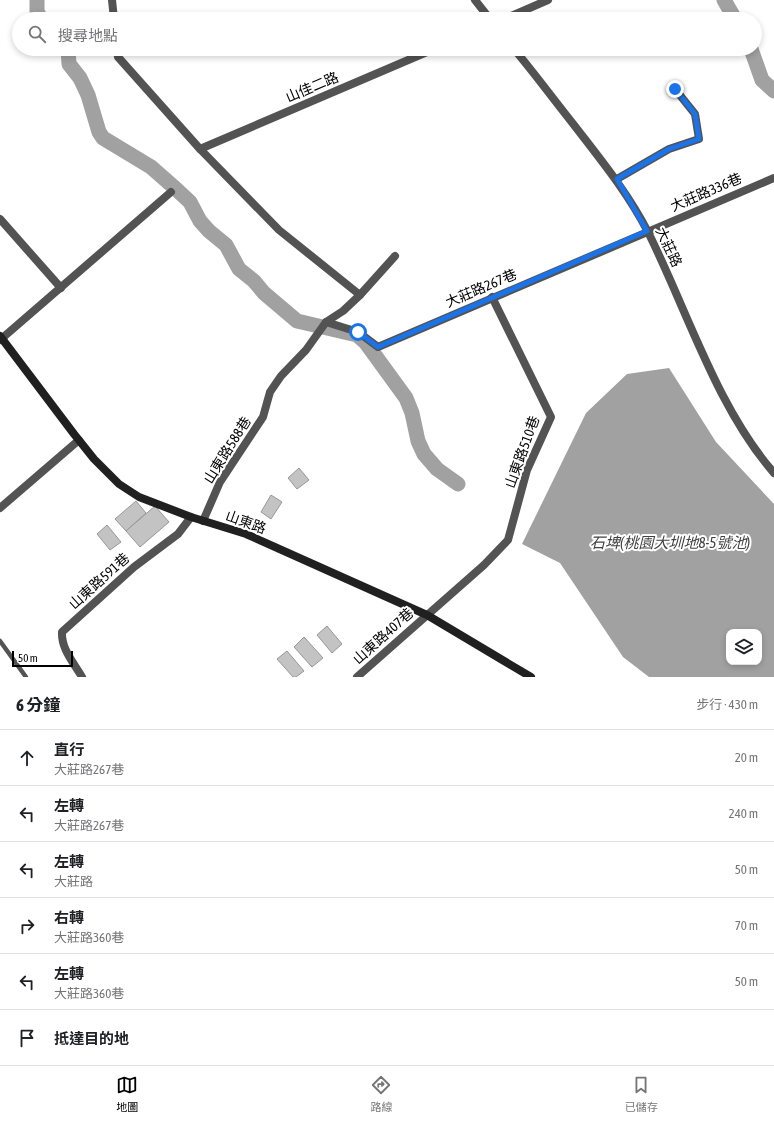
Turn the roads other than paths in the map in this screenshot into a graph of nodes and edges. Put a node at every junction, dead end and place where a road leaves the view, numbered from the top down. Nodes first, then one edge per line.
1 (112, 0) edge
2 (475, 0) edge
3 (548, 0) edge
4 (113, 12) edge
5 (484, 12) edge
6 (520, 12) edge
7 (118, 56) edge
8 (418, 56) edge
9 (520, 56) edge
10 (675, 89) dead end
11 (200, 149) junction
12 (774, 178) edge
13 (617, 179) junction
14 (171, 192) dead end
15 (0, 219) edge
16 (647, 231) junction
17 (395, 256) dead end
18 (61, 288) junction
19 (360, 295) junction
20 (492, 297) junction
21 (326, 322) junction
22 (1, 338) edge
23 (79, 440) junction
24 (774, 473) edge
25 (0, 508) edge
26 (191, 517) junction
27 (203, 521) junction
28 (427, 615) junction
29 (0, 642) edge
30 (26, 677) edge
31 (82, 677) edge
32 (357, 677) edge
33 (531, 677) edge

1 - 4 street
2 - 5 street
3 - 6 street
7 - 11 street
8 - 11 street, 山佳二路
9 - 13 street, 大莊路
10 - 13 street
11 - 19 street
12 - 16 street, 大莊路336巷
13 - 16 street, 大莊路
14 - 18 street
15 - 18 street
16 - 20 street, 大莊路267巷
16 - 24 street, 大莊路
17 - 19 street, 山東路588巷
18 - 22 street
19 - 21 street, 山東路588巷
20 - 21 street, 大莊路267巷
20 - 28 street, 山東路510巷
21 - 27 street, 山東路588巷
22 - 23 street, 山東路
23 - 25 street
23 - 26 street, 山東路
26 - 27 street, 山東路
26 - 31 street, 山東路591巷
27 - 28 street, 山東路
28 - 32 street, 山東路407巷
28 - 33 street, 山東路
29 - 30 lane

